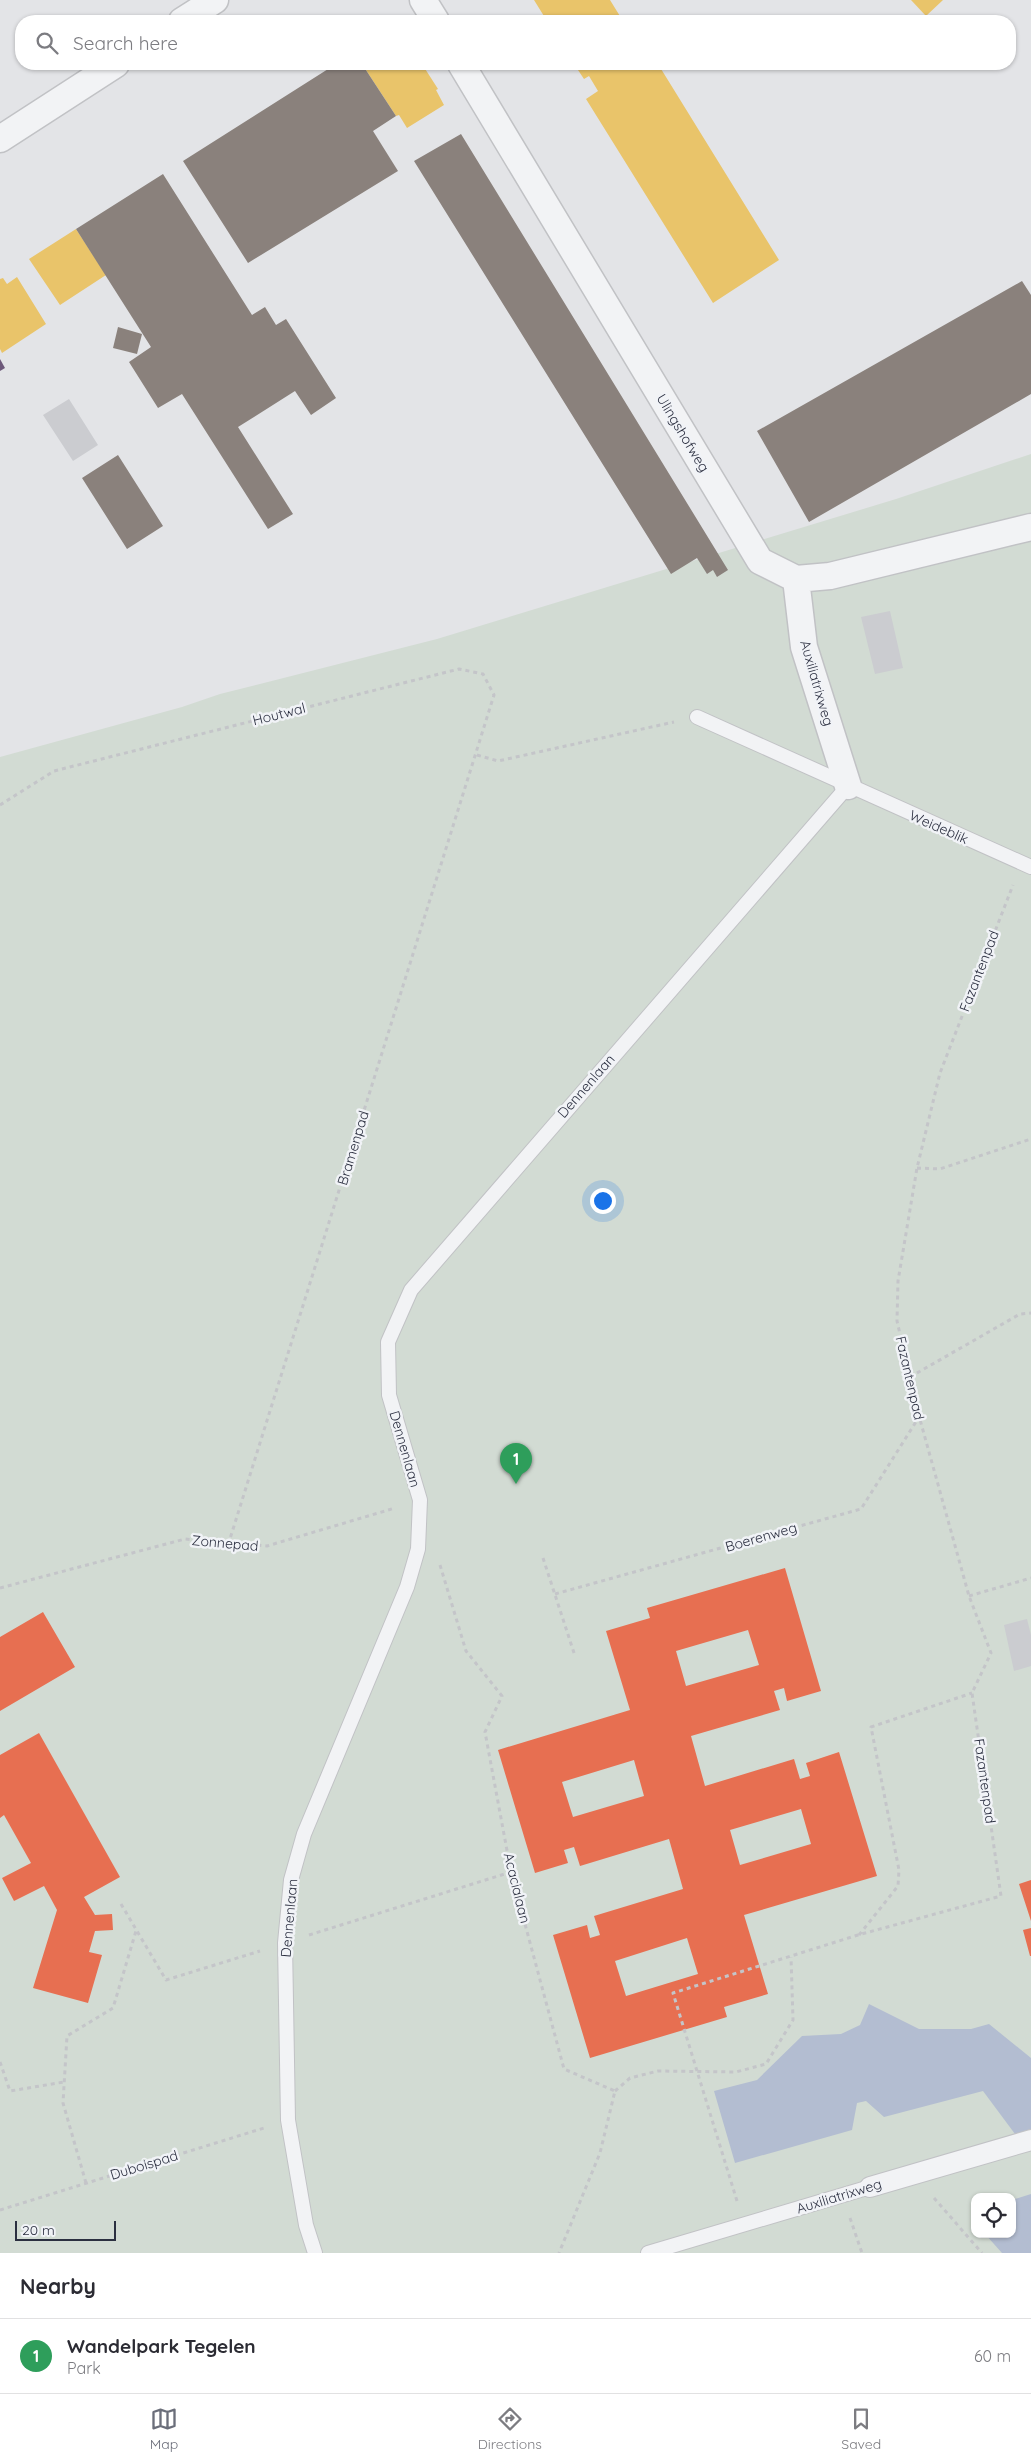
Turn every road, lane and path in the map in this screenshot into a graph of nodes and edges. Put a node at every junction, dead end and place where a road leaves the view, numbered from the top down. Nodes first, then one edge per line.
1 (215, 0) edge
2 (423, 0) edge
3 (191, 15) edge
4 (432, 15) edge
5 (107, 70) edge
6 (465, 70) edge
7 (0, 139) edge
8 (1031, 527) edge
9 (796, 579) junction
10 (697, 717) joint
11 (477, 755) junction
12 (848, 786) junction
13 (0, 805) edge
14 (1026, 865) edge
15 (1031, 1138) edge
16 (917, 1168) junction
17 (1031, 1313) edge
18 (910, 1377) junction
19 (919, 1416) junction
20 (420, 1500) junction
21 (230, 1542) junction
22 (437, 1557) dead end
23 (543, 1558) dead end
24 (1031, 1578) edge
25 (0, 1588) edge
26 (555, 1594) junction
27 (969, 1596) junction
28 (575, 1656) dead end
29 (972, 1693) junction
30 (137, 1931) dead end
31 (858, 1935) junction
32 (791, 1957) junction
33 (0, 2062) edge
34 (698, 2072) junction
35 (64, 2082) junction
36 (615, 2091) junction
37 (288, 2120) junction
38 (1025, 2141) edge
39 (914, 2174) junction
40 (86, 2183) junction
41 (870, 2187) joint
42 (842, 2196) junction
43 (0, 2210) edge
44 (744, 2224) junction
45 (315, 2253) edge
46 (559, 2253) edge
47 (648, 2253) edge
48 (862, 2253) edge
49 (982, 2253) edge

1 - 3 street
2 - 4 street
5 - 7 street
6 - 9 street, Ulingshofweg
8 - 9 street
9 - 12 street, Auxiliatrixweg
10 - 11 path
10 - 12 lane, Weideblik
11 - 13 path, Houtwal
11 - 21 path, Bramenpad
12 - 14 lane, Weideblik
12 - 20 lane, Dennenlaan
14 - 16 path, Fazantenpad
15 - 16 path
16 - 18 path, Fazantenpad
17 - 18 path
18 - 19 path, Fazantenpad
19 - 26 path, Boerenweg
19 - 27 path, Fazantenpad
20 - 21 path, Zonnepad
20 - 37 lane, Dennenlaan
21 - 25 path, Zonnepad
22 - 36 path, Acacialaan
23 - 26 path
24 - 27 path
26 - 28 path
27 - 29 path, Fazantenpad
29 - 31 path
29 - 31 path, Fazantenpad
30 - 35 path
31 - 32 path
32 - 34 path
32 - 34 path
33 - 35 path
34 - 36 path
34 - 44 path
35 - 40 path
36 - 46 path
37 - 40 path, Duboispad
37 - 45 lane, Dennenlaan
38 - 39 street, Auxiliatrixweg
39 - 41 street, Auxiliatrixweg
39 - 49 path
40 - 43 path, Duboispad
41 - 42 lane, Auxiliatrixweg
42 - 44 lane, Auxiliatrixweg
42 - 48 path
44 - 47 lane, Auxiliatrixweg

